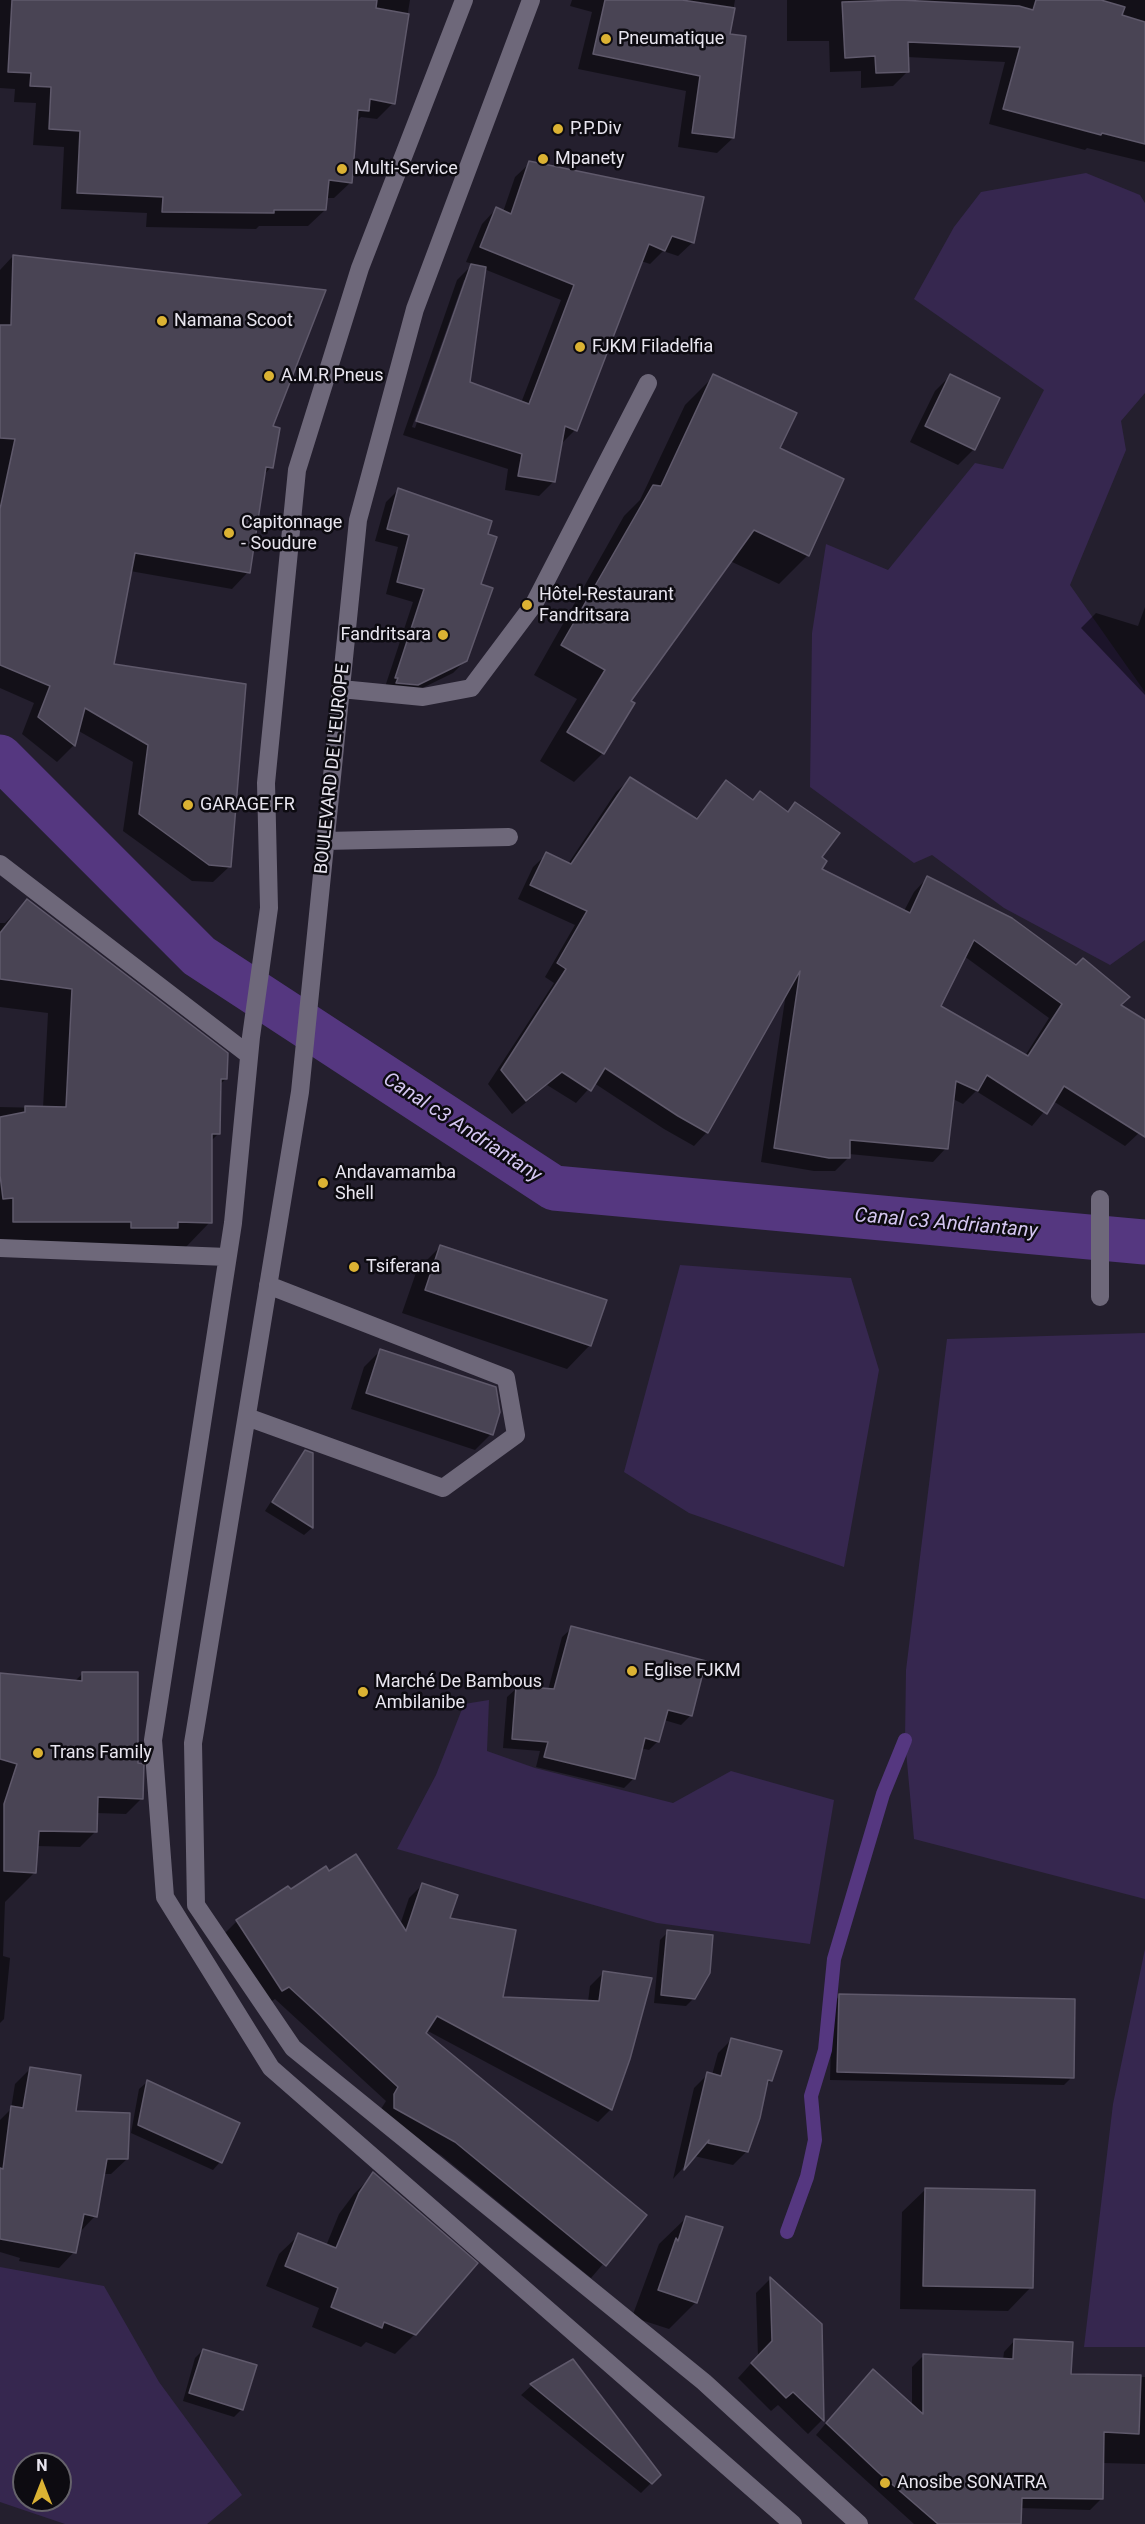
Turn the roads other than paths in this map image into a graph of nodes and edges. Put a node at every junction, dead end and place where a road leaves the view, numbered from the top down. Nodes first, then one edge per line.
1 (465, 0) edge
2 (531, 0) edge
3 (648, 383) dead end
4 (341, 688) junction
5 (509, 837) dead end
6 (325, 841) junction
7 (0, 864) edge
8 (249, 1055) junction
9 (1100, 1199) dead end
10 (0, 1248) edge
11 (227, 1257) junction
12 (268, 1286) junction
13 (1100, 1297) dead end
14 (247, 1417) junction
15 (793, 2524) edge
16 (860, 2524) edge

1 - 8 street
2 - 4 street, BOULEVARD DE L'EUROPE
3 - 4 street
4 - 6 street, BOULEVARD DE L'EUROPE
5 - 6 street
6 - 12 street, BOULEVARD DE L'EUROPE
7 - 8 street
8 - 11 street
9 - 13 street
10 - 11 street
11 - 15 street
12 - 14 street, BOULEVARD DE L'EUROPE
12 - 14 street
14 - 16 street, BOULEVARD DE L'EUROPE

